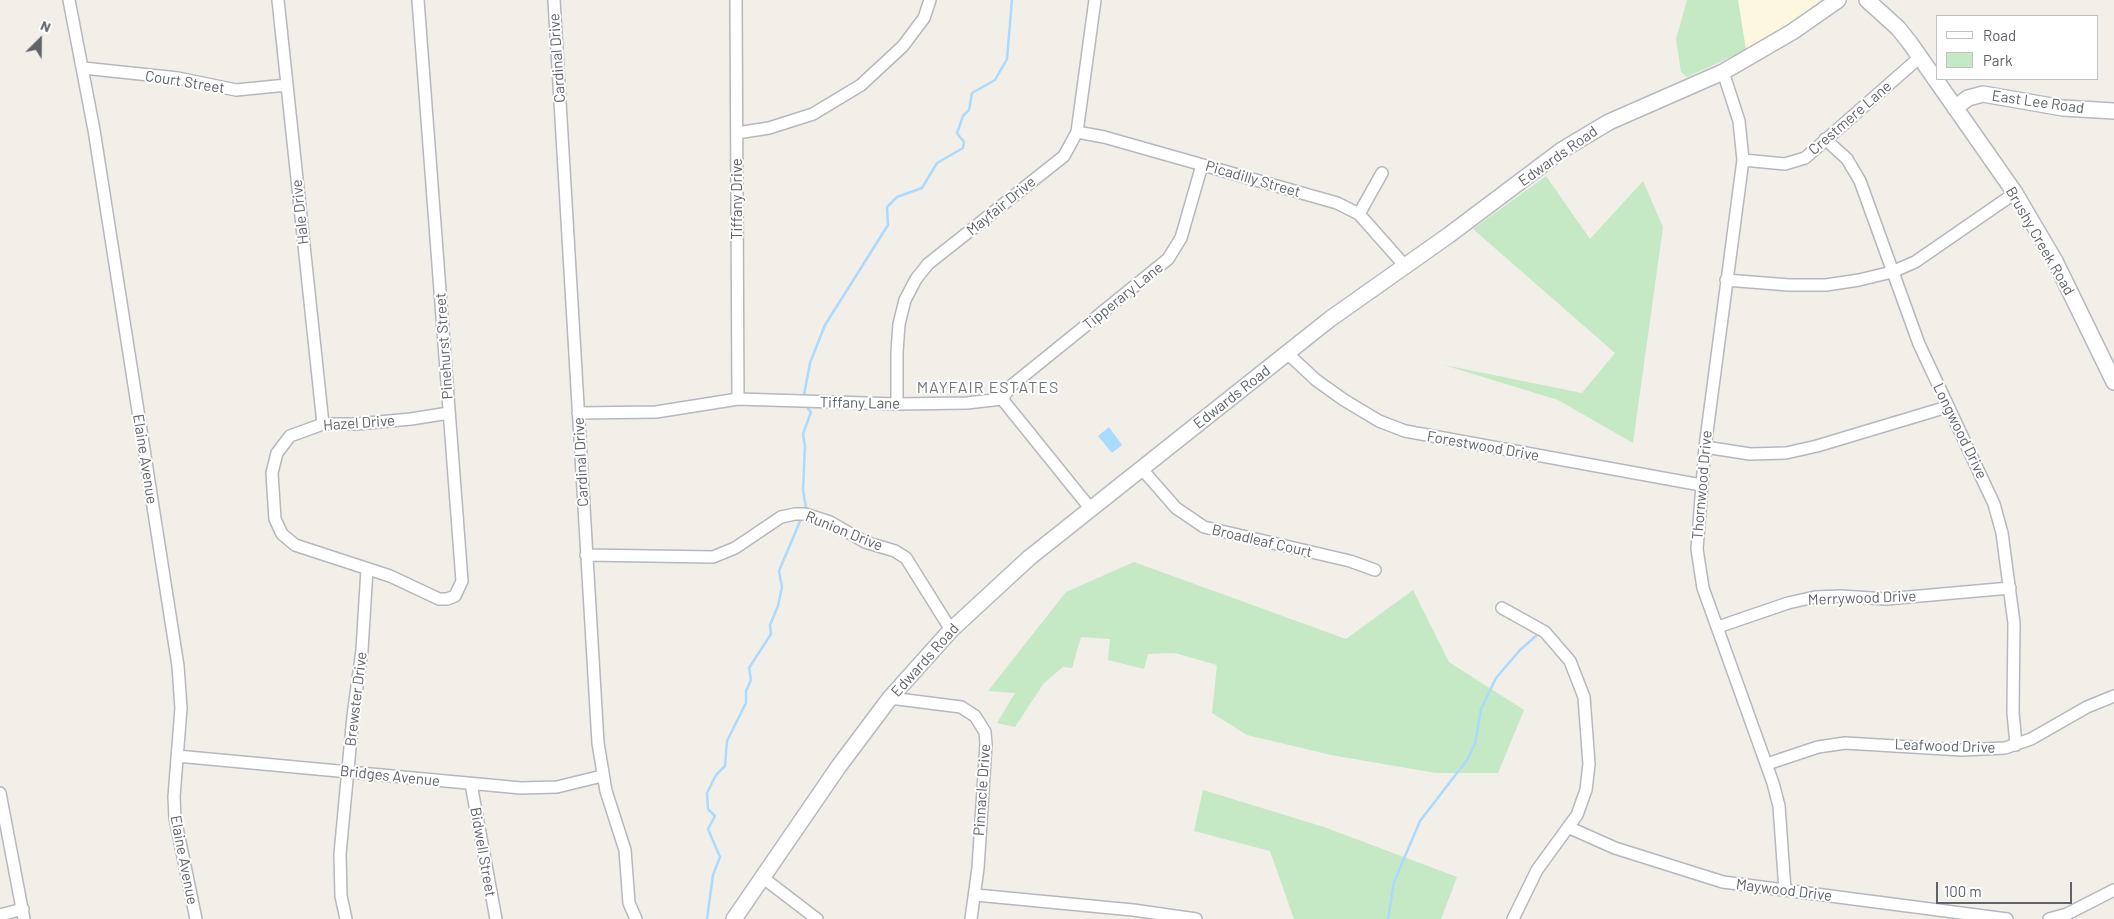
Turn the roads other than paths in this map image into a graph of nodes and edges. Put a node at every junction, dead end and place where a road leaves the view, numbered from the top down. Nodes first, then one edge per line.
1 (69, 0) edge
2 (278, 0) edge
3 (418, 0) edge
4 (554, 0) edge
5 (736, 0) edge
6 (930, 0) edge
7 (1095, 0) edge
8 (1838, 0) edge
9 (1867, 0) edge
10 (1920, 57) junction
11 (83, 68) junction
12 (1723, 72) junction
13 (287, 85) junction
14 (1954, 108) junction
15 (2114, 112) edge
16 (1077, 132) junction
17 (737, 133) junction
18 (1826, 139) junction
19 (1743, 160) junction
20 (1202, 165) junction
21 (1382, 173) dead end
22 (2015, 194) junction
23 (1359, 214) junction
24 (1405, 266) junction
25 (1892, 272) junction
26 (1726, 280) junction
27 (1287, 353) junction
28 (2114, 382) edge
29 (738, 399) junction
30 (1002, 399) junction
31 (897, 404) junction
32 (1947, 407) junction
33 (449, 413) junction
34 (578, 413) junction
35 (323, 424) junction
36 (1705, 447) junction
37 (1141, 468) junction
38 (1701, 485) junction
39 (1090, 508) junction
40 (586, 555) junction
41 (367, 569) junction
42 (1375, 570) dead end
43 (2010, 588) junction
44 (1502, 608) dead end
45 (1718, 627) junction
46 (951, 630) junction
47 (2114, 696) edge
48 (890, 698) junction
49 (2016, 746) junction
50 (177, 756) junction
51 (1767, 764) junction
52 (347, 771) junction
53 (602, 776) junction
54 (471, 784) junction
55 (0, 794) edge
56 (1570, 828) junction
57 (762, 878) junction
58 (1785, 890) junction
59 (2114, 890) edge
60 (976, 895) junction
61 (24, 914) edge
62 (0, 915) edge
63 (196, 919) edge
64 (346, 919) edge
65 (496, 919) edge
66 (636, 919) edge
67 (734, 919) edge
68 (817, 919) edge
69 (971, 919) edge
70 (1196, 919) edge
71 (1513, 919) edge
72 (2007, 919) edge
73 (2049, 919) edge

1 - 11 street, Elaine Avenue
2 - 13 street, Hale Drive
3 - 33 street, Pinehurst Street
4 - 34 street, Cardinal Drive
5 - 17 street, Tiffany Drive
6 - 17 street
7 - 16 street, Mayfair Drive
8 - 12 main road, Edwards Road
9 - 10 main road
10 - 14 main road
10 - 18 street, Crestmere Lane
11 - 13 street, Court Street
11 - 50 street, Elaine Avenue
12 - 19 street, Thornwood Drive
12 - 24 main road, Edwards Road
13 - 35 street, Hale Drive
14 - 15 main road, East Lee Road
14 - 22 main road, Brushy Creek Road
16 - 20 street, Picadilly Street
16 - 31 street, Mayfair Drive
17 - 29 street, Tiffany Drive
18 - 19 street, Crestmere Lane
18 - 25 street, Longwood Drive
19 - 26 street, Thornwood Drive
20 - 23 street, Picadilly Street
20 - 30 street, Tipperary Lane
21 - 23 street
22 - 25 street
22 - 28 main road, Brushy Creek Road
23 - 24 street, Picadilly Street
24 - 27 main road, Edwards Road
25 - 26 street
25 - 32 street, Longwood Drive
26 - 36 street, Thornwood Drive
27 - 37 main road, Edwards Road
27 - 38 street, Forestwood Drive
29 - 31 street, Tiffany Lane
29 - 34 street, Tiffany Lane
30 - 31 street, Tiffany Lane
30 - 39 street
32 - 36 street
32 - 43 street, Longwood Drive
33 - 35 street, Hazel Drive
33 - 41 street, Pinehurst Street
34 - 40 street, Cardinal Drive
35 - 41 street, Hazel Drive
36 - 38 street, Thornwood Drive
37 - 39 main road, Edwards Road
37 - 42 street, Broadleaf Court
38 - 45 street, Thornwood Drive
39 - 46 main road, Edwards Road
40 - 46 street, Runion Drive
40 - 53 street, Cardinal Drive
41 - 52 street, Brewster Drive
43 - 45 street, Merrywood Drive
43 - 49 street, Longwood Drive
44 - 56 street
45 - 51 street, Thornwood Drive
46 - 48 main road, Edwards Road
47 - 49 street, Leafwood Drive
48 - 57 main road, Edwards Road
48 - 60 street, Pinnacle Drive
49 - 51 street, Leafwood Drive
50 - 52 street, Bridges Avenue
50 - 63 street, Elaine Avenue
51 - 58 street, Thornwood Drive
52 - 54 street, Bridges Avenue
52 - 64 street, Brewster Drive
53 - 54 street, Bridges Avenue
53 - 66 street, Cardinal Drive
54 - 65 street, Bidwell Street
55 - 61 street
56 - 58 street, Maywood Drive
56 - 71 street
57 - 67 main road, Edwards Road
57 - 68 street
58 - 72 street, Maywood Drive
59 - 73 street
60 - 69 street, Pinnacle Drive
60 - 70 street
61 - 62 street

